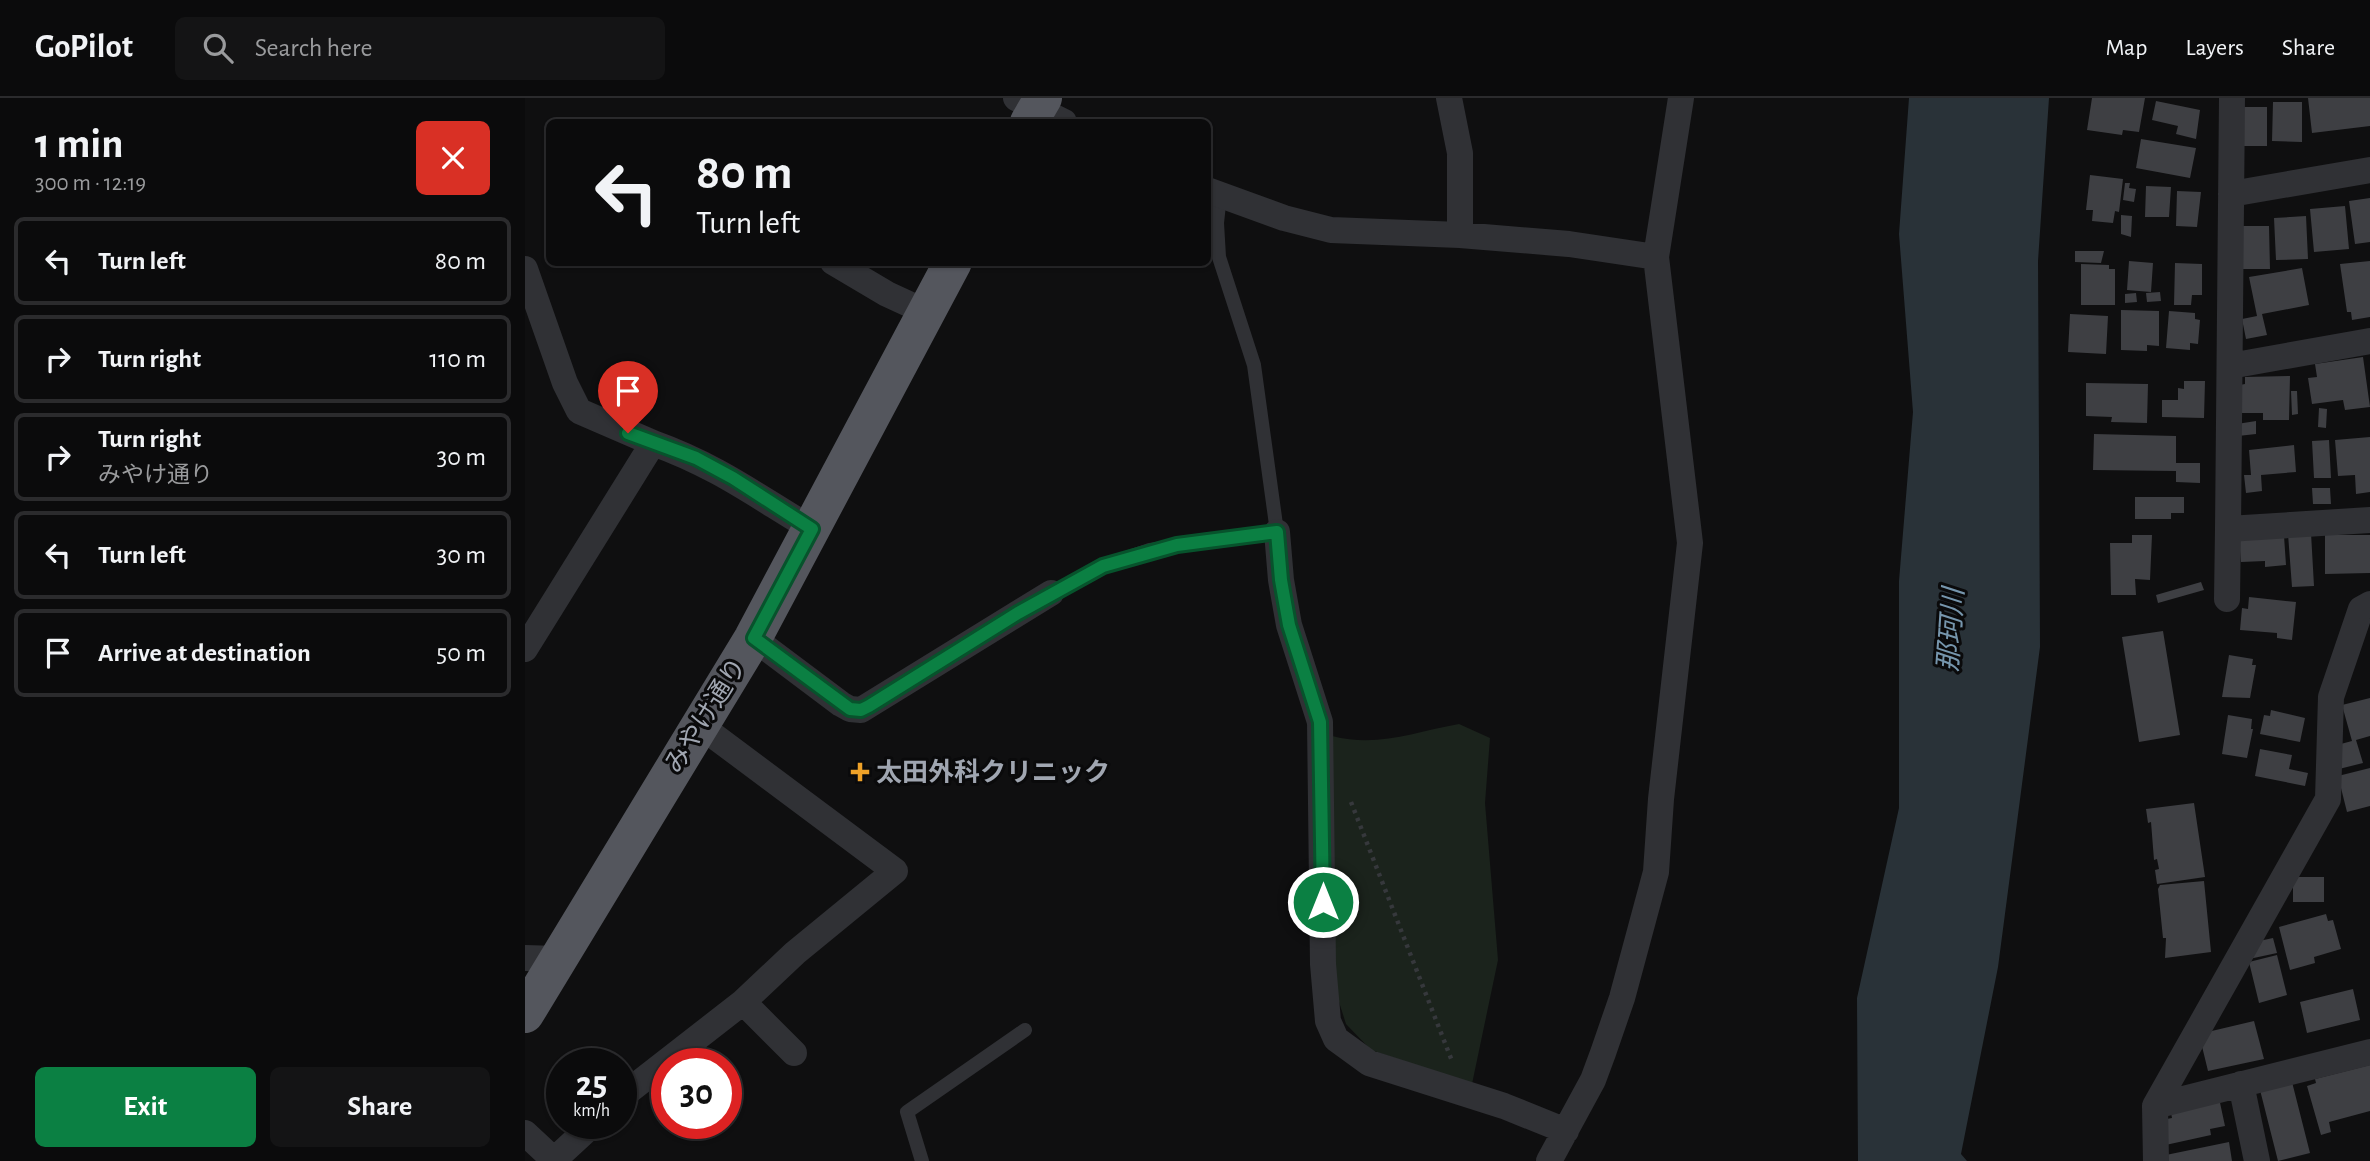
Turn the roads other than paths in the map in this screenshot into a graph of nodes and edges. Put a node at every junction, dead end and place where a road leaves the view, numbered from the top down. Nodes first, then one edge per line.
1 (1449, 98) edge
2 (1681, 98) edge
3 (2232, 98) edge
4 (2370, 170) edge
5 (1214, 192) edge
6 (2231, 194) junction
7 (1459, 235) junction
8 (1656, 257) junction
9 (840, 266) edge
10 (951, 266) edge
11 (525, 269) edge
12 (926, 312) junction
13 (2370, 341) edge
14 (2229, 366) junction
15 (653, 443) junction
16 (2370, 520) edge
17 (2228, 528) junction
18 (812, 529) junction
19 (1277, 532) junction
20 (1051, 593) joint
21 (2227, 599) dead end
22 (2370, 604) edge
23 (527, 636) edge
24 (754, 638) junction
25 (698, 724) junction
26 (541, 959) edge
27 (743, 1002) junction
28 (525, 1014) edge
29 (1025, 1030) dead end
30 (2370, 1052) edge
31 (795, 1053) dead end
32 (2241, 1084) junction
33 (637, 1085) edge
34 (2155, 1106) junction
35 (1566, 1131) junction
36 (525, 1133) edge
37 (577, 1139) edge
38 (555, 1160) edge
39 (922, 1161) edge
40 (1549, 1161) edge
41 (2156, 1161) edge
42 (2257, 1161) edge

1 - 7 street
2 - 8 street
3 - 6 street
4 - 6 street
5 - 7 street
5 - 19 lane
6 - 14 street
7 - 8 street
8 - 35 street
9 - 12 street
10 - 12 highway, みやけ通り
11 - 15 street
12 - 18 highway, みやけ通り
13 - 14 street
14 - 17 street
15 - 18 street
15 - 23 street
16 - 17 street
17 - 21 street
18 - 24 highway, みやけ通り
19 - 20 lane
19 - 35 street
20 - 24 street
22 - 34 street
24 - 25 highway, みやけ通り
25 - 26 highway, みやけ通り
25 - 27 street
26 - 28 highway, みやけ通り
27 - 31 street
27 - 33 street
29 - 39 lane
30 - 32 street
32 - 34 street
32 - 42 street
34 - 41 street
35 - 40 street
36 - 38 street
37 - 38 street

